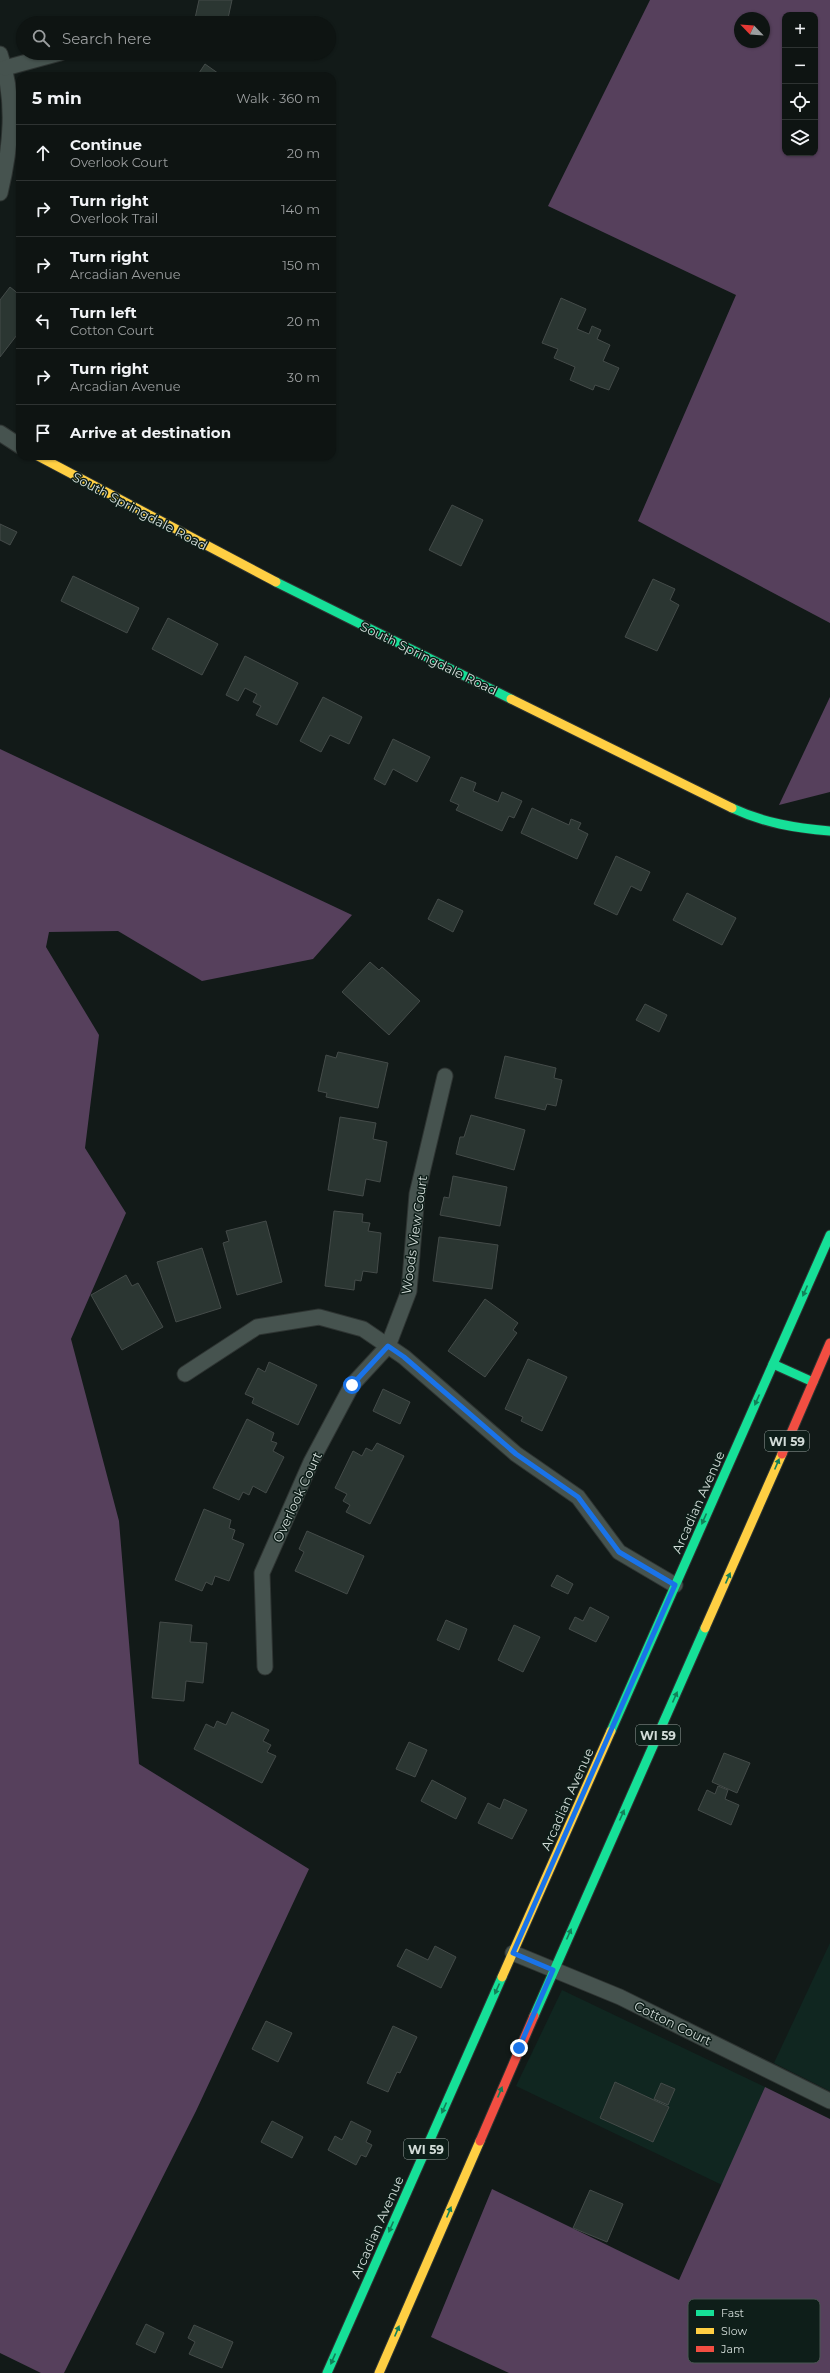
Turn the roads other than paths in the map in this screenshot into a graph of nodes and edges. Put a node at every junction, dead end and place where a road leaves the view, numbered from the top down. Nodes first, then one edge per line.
1 (16, 59) edge
2 (2, 61) edge
3 (0, 193) edge
4 (0, 433) edge
5 (16, 443) edge
6 (45, 460) edge
7 (830, 832) edge
8 (445, 1076) dead end
9 (830, 1234) edge
10 (830, 1343) edge
11 (388, 1346) junction
12 (772, 1364) junction
13 (185, 1374) dead end
14 (813, 1382) junction
15 (675, 1585) junction
16 (265, 1667) dead end
17 (513, 1953) junction
18 (553, 1970) junction
19 (830, 2101) edge
20 (326, 2373) edge
21 (379, 2373) edge

1 - 2 street
2 - 3 street
4 - 5 street
6 - 7 main road, South Springdale Road
8 - 11 street, Woods View Court
9 -> 12 main road, Arcadian Avenue / WI 59
10 - 14 main road, WI 59
11 - 13 street
11 - 15 street
11 - 16 street, Overlook Court
12 - 14 main road
12 -> 15 main road, Arcadian Avenue / WI 59
18 -> 14 main road, WI 59
15 - 17 main road, Arcadian Avenue / WI 59
17 - 18 street, Cotton Court
17 -> 20 main road, Arcadian Avenue / WI 59
18 - 19 street, Cotton Court
21 -> 18 main road, WI 59

